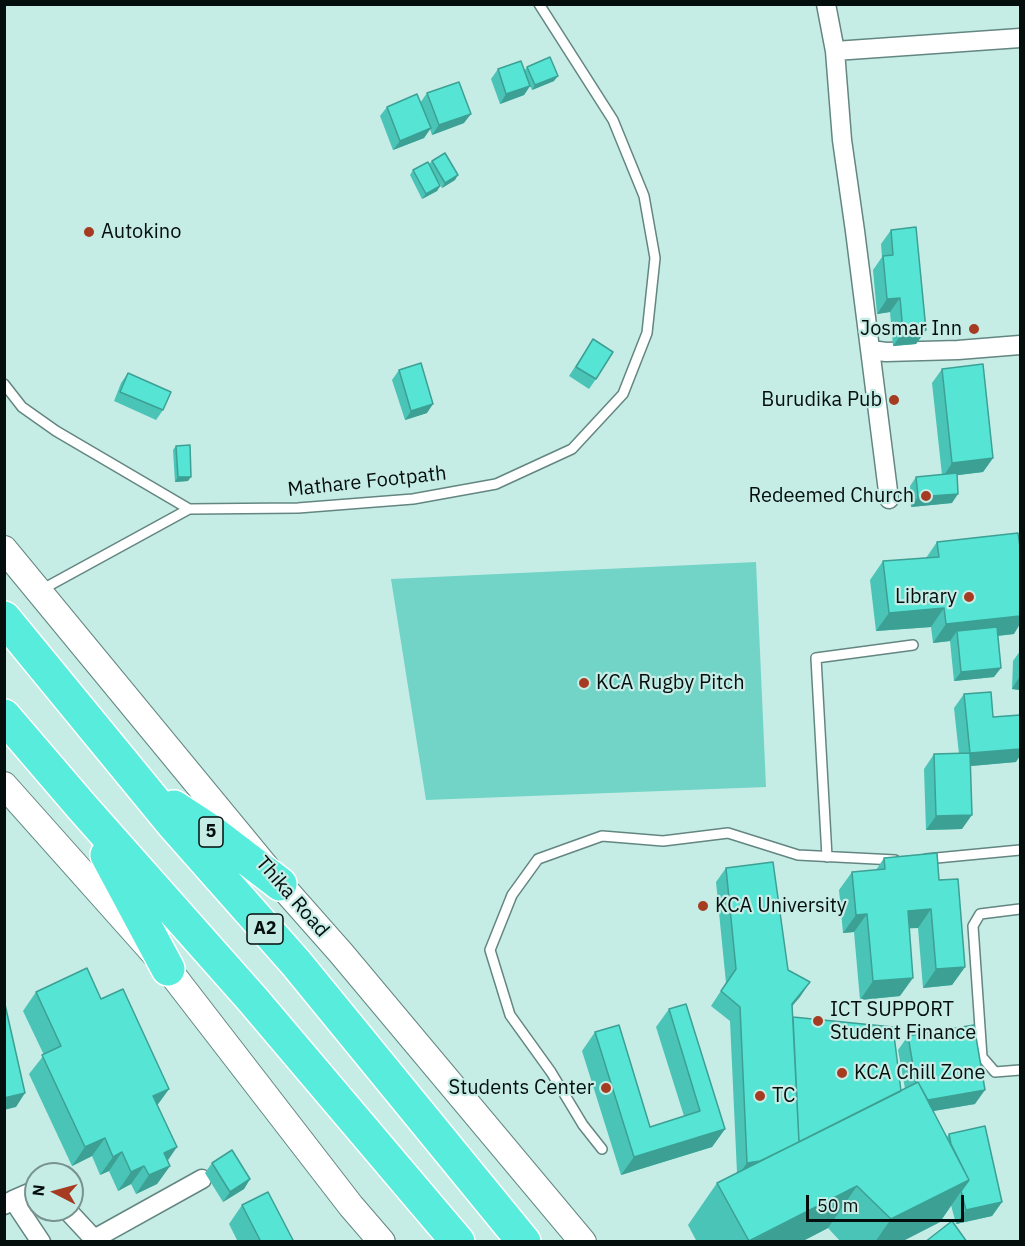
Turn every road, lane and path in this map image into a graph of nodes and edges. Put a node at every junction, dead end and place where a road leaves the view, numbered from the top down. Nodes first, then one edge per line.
1 (539, 4) edge
2 (826, 4) edge
3 (1020, 38) edge
4 (835, 51) junction
5 (1020, 345) edge
6 (871, 350) junction
7 (4, 384) edge
8 (889, 499) dead end
9 (189, 509) junction
10 (4, 549) edge
11 (39, 591) junction
12 (4, 618) edge
13 (913, 645) dead end
14 (4, 716) edge
15 (140, 784) junction
16 (4, 785) edge
17 (82, 807) junction
18 (1020, 850) edge
19 (827, 857) junction
20 (916, 860) edge
21 (904, 861) edge
22 (279, 884) junction
23 (1020, 909) edge
24 (168, 969) junction
25 (1020, 1070) edge
26 (602, 1149) dead end
27 (202, 1179) dead end
28 (24, 1195) edge
29 (7, 1203) edge
30 (78, 1222) edge
31 (42, 1242) edge
32 (382, 1242) edge
33 (458, 1242) edge
34 (524, 1242) edge
35 (583, 1242) edge

1 - 9 lane, Mathare Footpath
2 - 4 street
3 - 4 street
4 - 6 street
5 - 6 street
6 - 8 street
7 - 9 lane
9 - 11 lane, Mathare Footpath
10 - 11 main road, Thika Road
11 - 22 main road, Thika Road
12 - 15 highway, Thika Road / A2
13 - 19 lane
14 - 17 highway
15 - 22 highway, 5
15 - 34 highway, Thika Road / A2
16 - 24 main road
17 - 24 highway
17 - 33 highway
18 - 20 lane
19 - 21 lane
19 - 26 lane
22 - 35 main road, Thika Road
23 - 25 lane
24 - 32 main road
27 - 30 street
28 - 29 street
29 - 31 street

